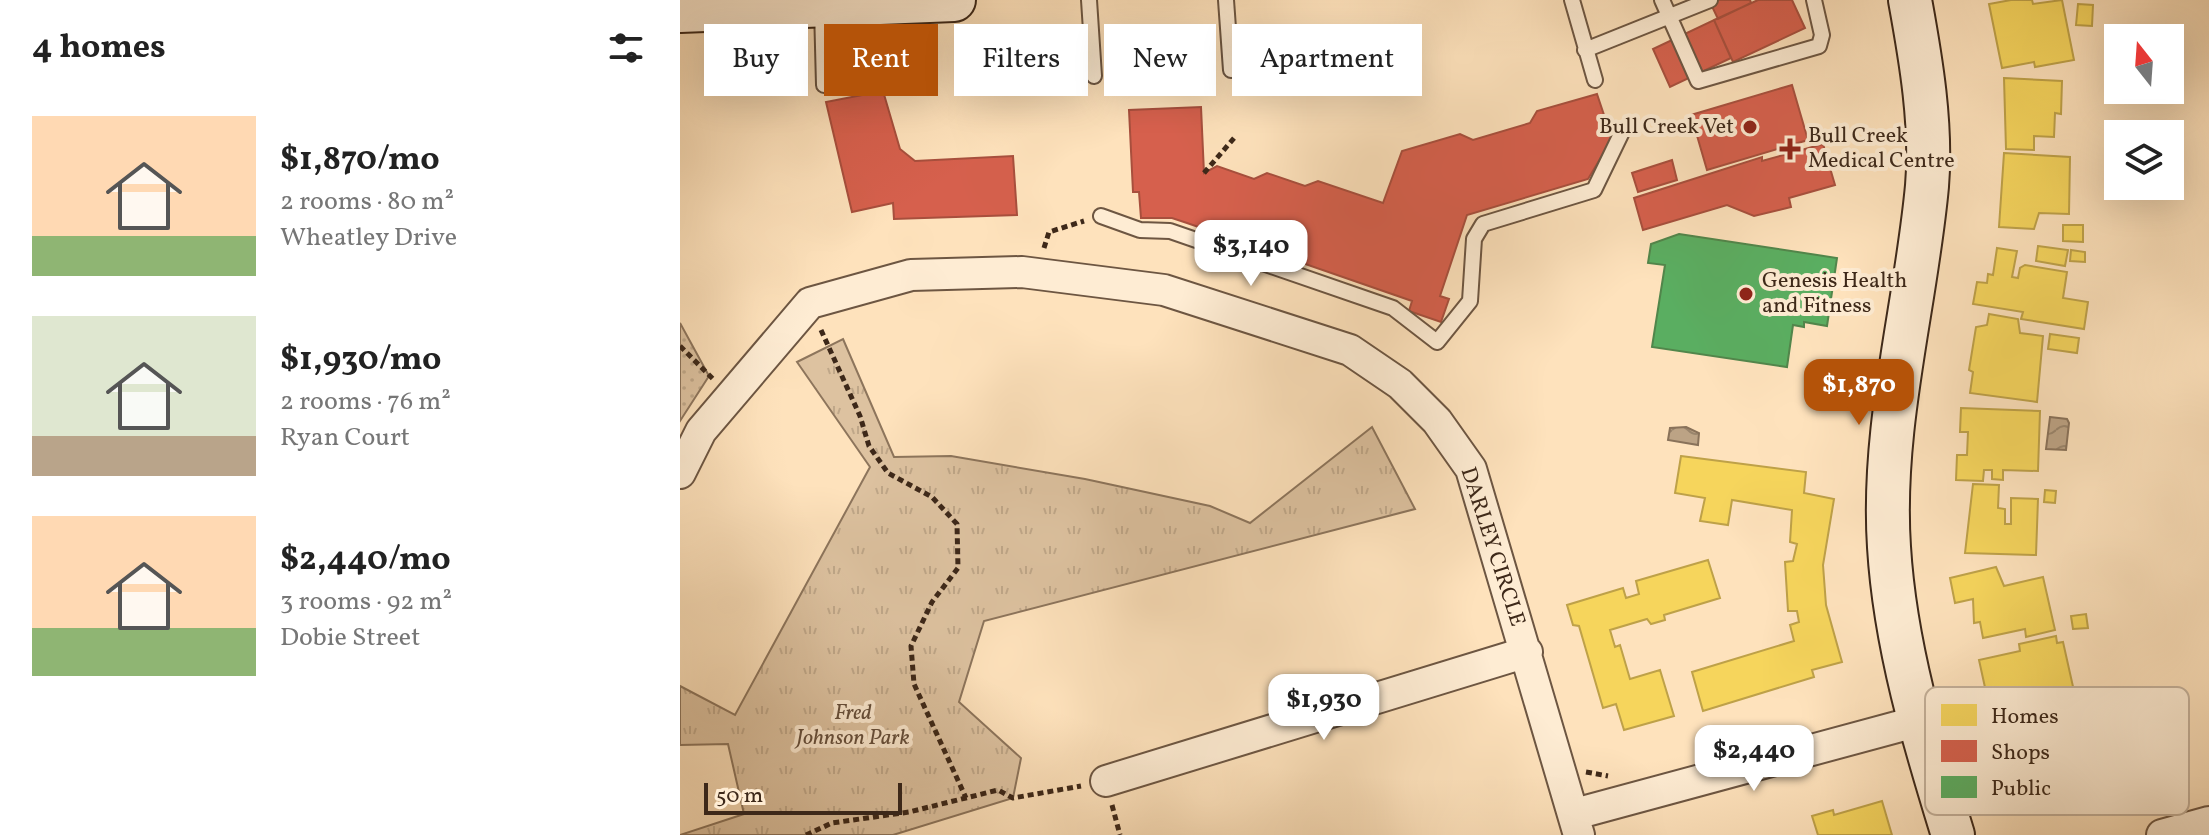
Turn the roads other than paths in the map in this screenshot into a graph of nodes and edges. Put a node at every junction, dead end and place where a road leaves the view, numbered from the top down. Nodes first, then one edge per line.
1 (954, 0) edge
2 (1089, 0) edge
3 (1226, 0) edge
4 (1572, 0) edge
5 (1662, 0) edge
6 (1710, 0) edge
7 (1814, 0) edge
8 (1910, 0) edge
9 (822, 3) edge
10 (680, 11) edge
11 (1669, 17) junction
12 (1585, 50) junction
13 (1231, 70) dead end
14 (1094, 76) dead end
15 (1595, 80) dead end
16 (824, 85) dead end
17 (1622, 132) dead end
18 (1101, 216) road end
19 (680, 473) edge
20 (1527, 652) junction
21 (1919, 721) junction
22 (1925, 741) edge
23 (1106, 781) road end
24 (1947, 815) edge
25 (2209, 822) edge
26 (1577, 824) edge
27 (1953, 835) edge
28 (2162, 835) edge

1 - 9 street
2 - 14 lane
3 - 13 lane
4 - 12 lane
5 - 11 lane
6 - 11 lane
7 - 11 lane
8 - 21 street
9 - 10 street
9 - 16 lane
11 - 12 lane
12 - 15 lane
17 - 18 lane
19 - 20 street, DARLEY CIRCLE
20 - 23 street
20 - 26 street, DARLEY CIRCLE
21 - 22 street
21 - 26 street
24 - 27 street
25 - 28 street

